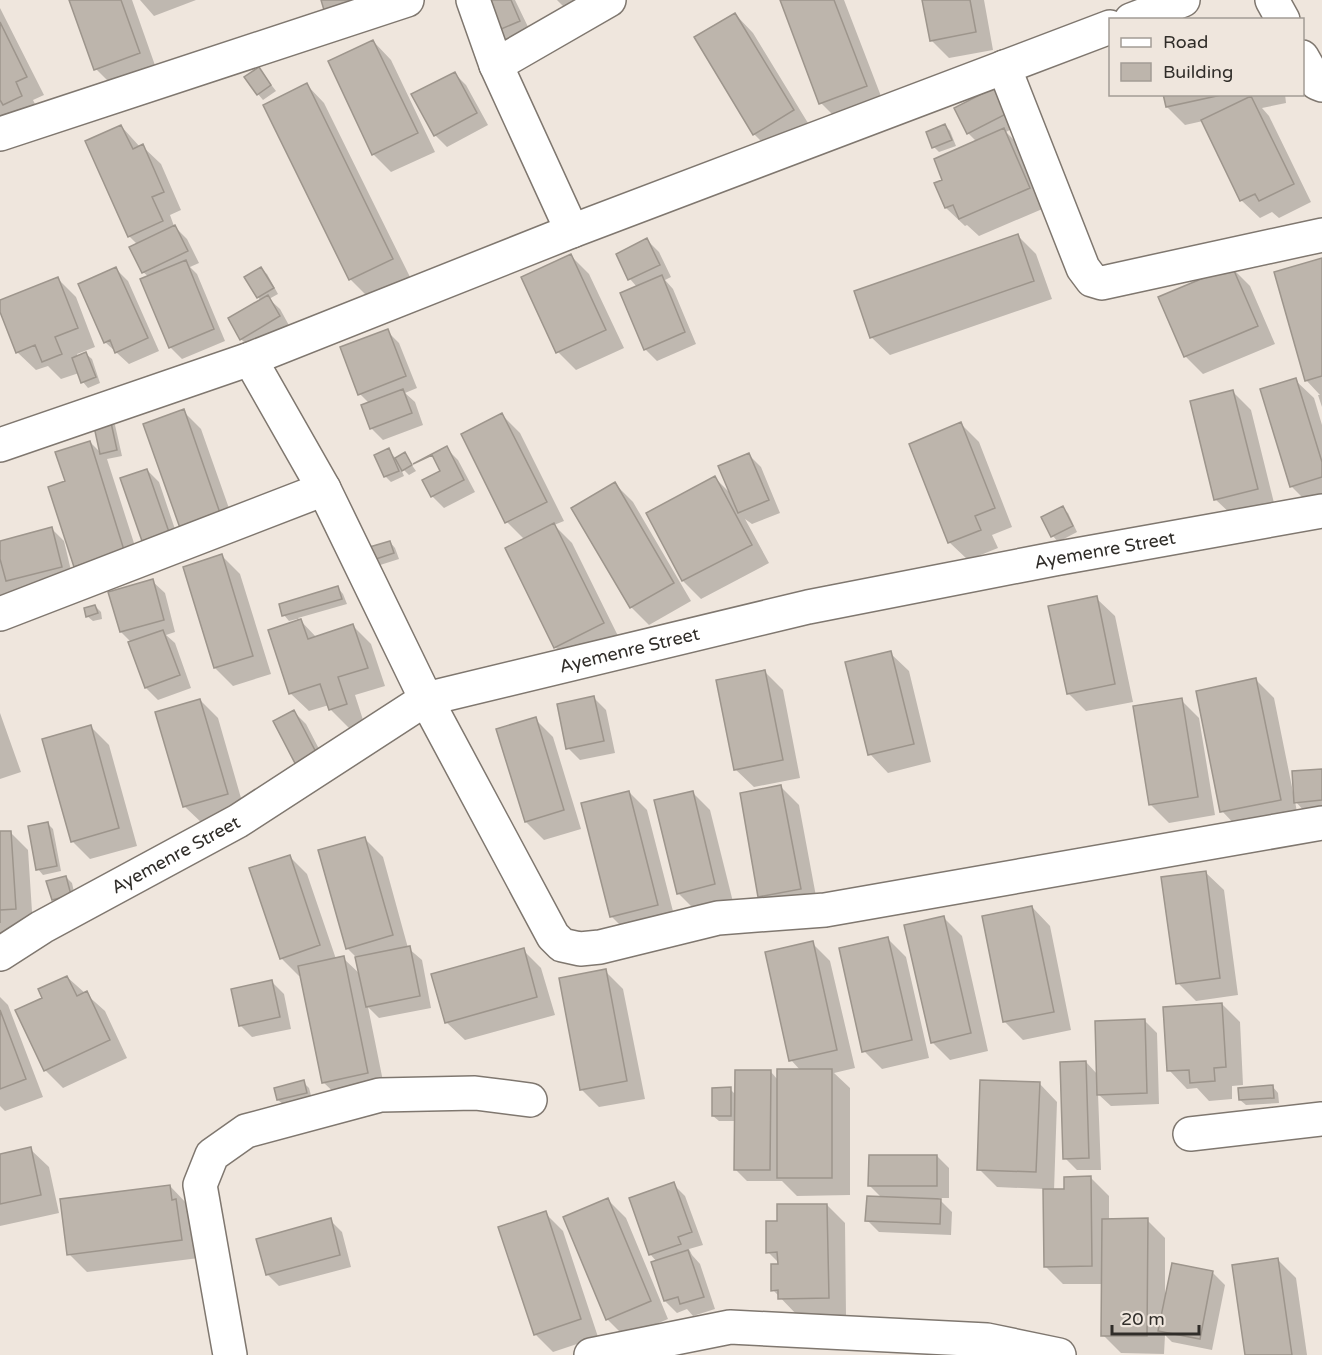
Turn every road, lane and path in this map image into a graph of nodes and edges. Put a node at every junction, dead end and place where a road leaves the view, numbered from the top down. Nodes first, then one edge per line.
1 (407, 0) edge
2 (472, 0) edge
3 (609, 0) edge
4 (1183, 0) edge
5 (1272, 0) edge
6 (1136, 18) edge
7 (1282, 18) edge
8 (1109, 27) edge
9 (1304, 60) edge
10 (496, 65) junction
11 (1004, 68) junction
12 (1322, 85) edge
13 (0, 134) edge
14 (572, 231) junction
15 (1322, 235) edge
16 (250, 359) junction
17 (0, 445) edge
18 (324, 489) junction
19 (1322, 511) edge
20 (0, 614) edge
21 (426, 699) junction
22 (1322, 823) edge
23 (0, 954) edge
24 (530, 1100) dead end
25 (1322, 1119) edge
26 (1190, 1134) dead end
27 (230, 1355) edge
28 (591, 1355) edge
29 (1059, 1355) edge

1 - 13 street
2 - 10 street
3 - 10 street
4 - 6 street
5 - 7 street
8 - 11 street
9 - 12 street
10 - 14 street
11 - 14 street
11 - 15 street
14 - 16 street
16 - 17 street
16 - 18 street
18 - 20 street
18 - 21 street
19 - 21 street, Ayemenre Street
21 - 22 street
21 - 23 street, Ayemenre Street
24 - 27 street
25 - 26 street
28 - 29 street

